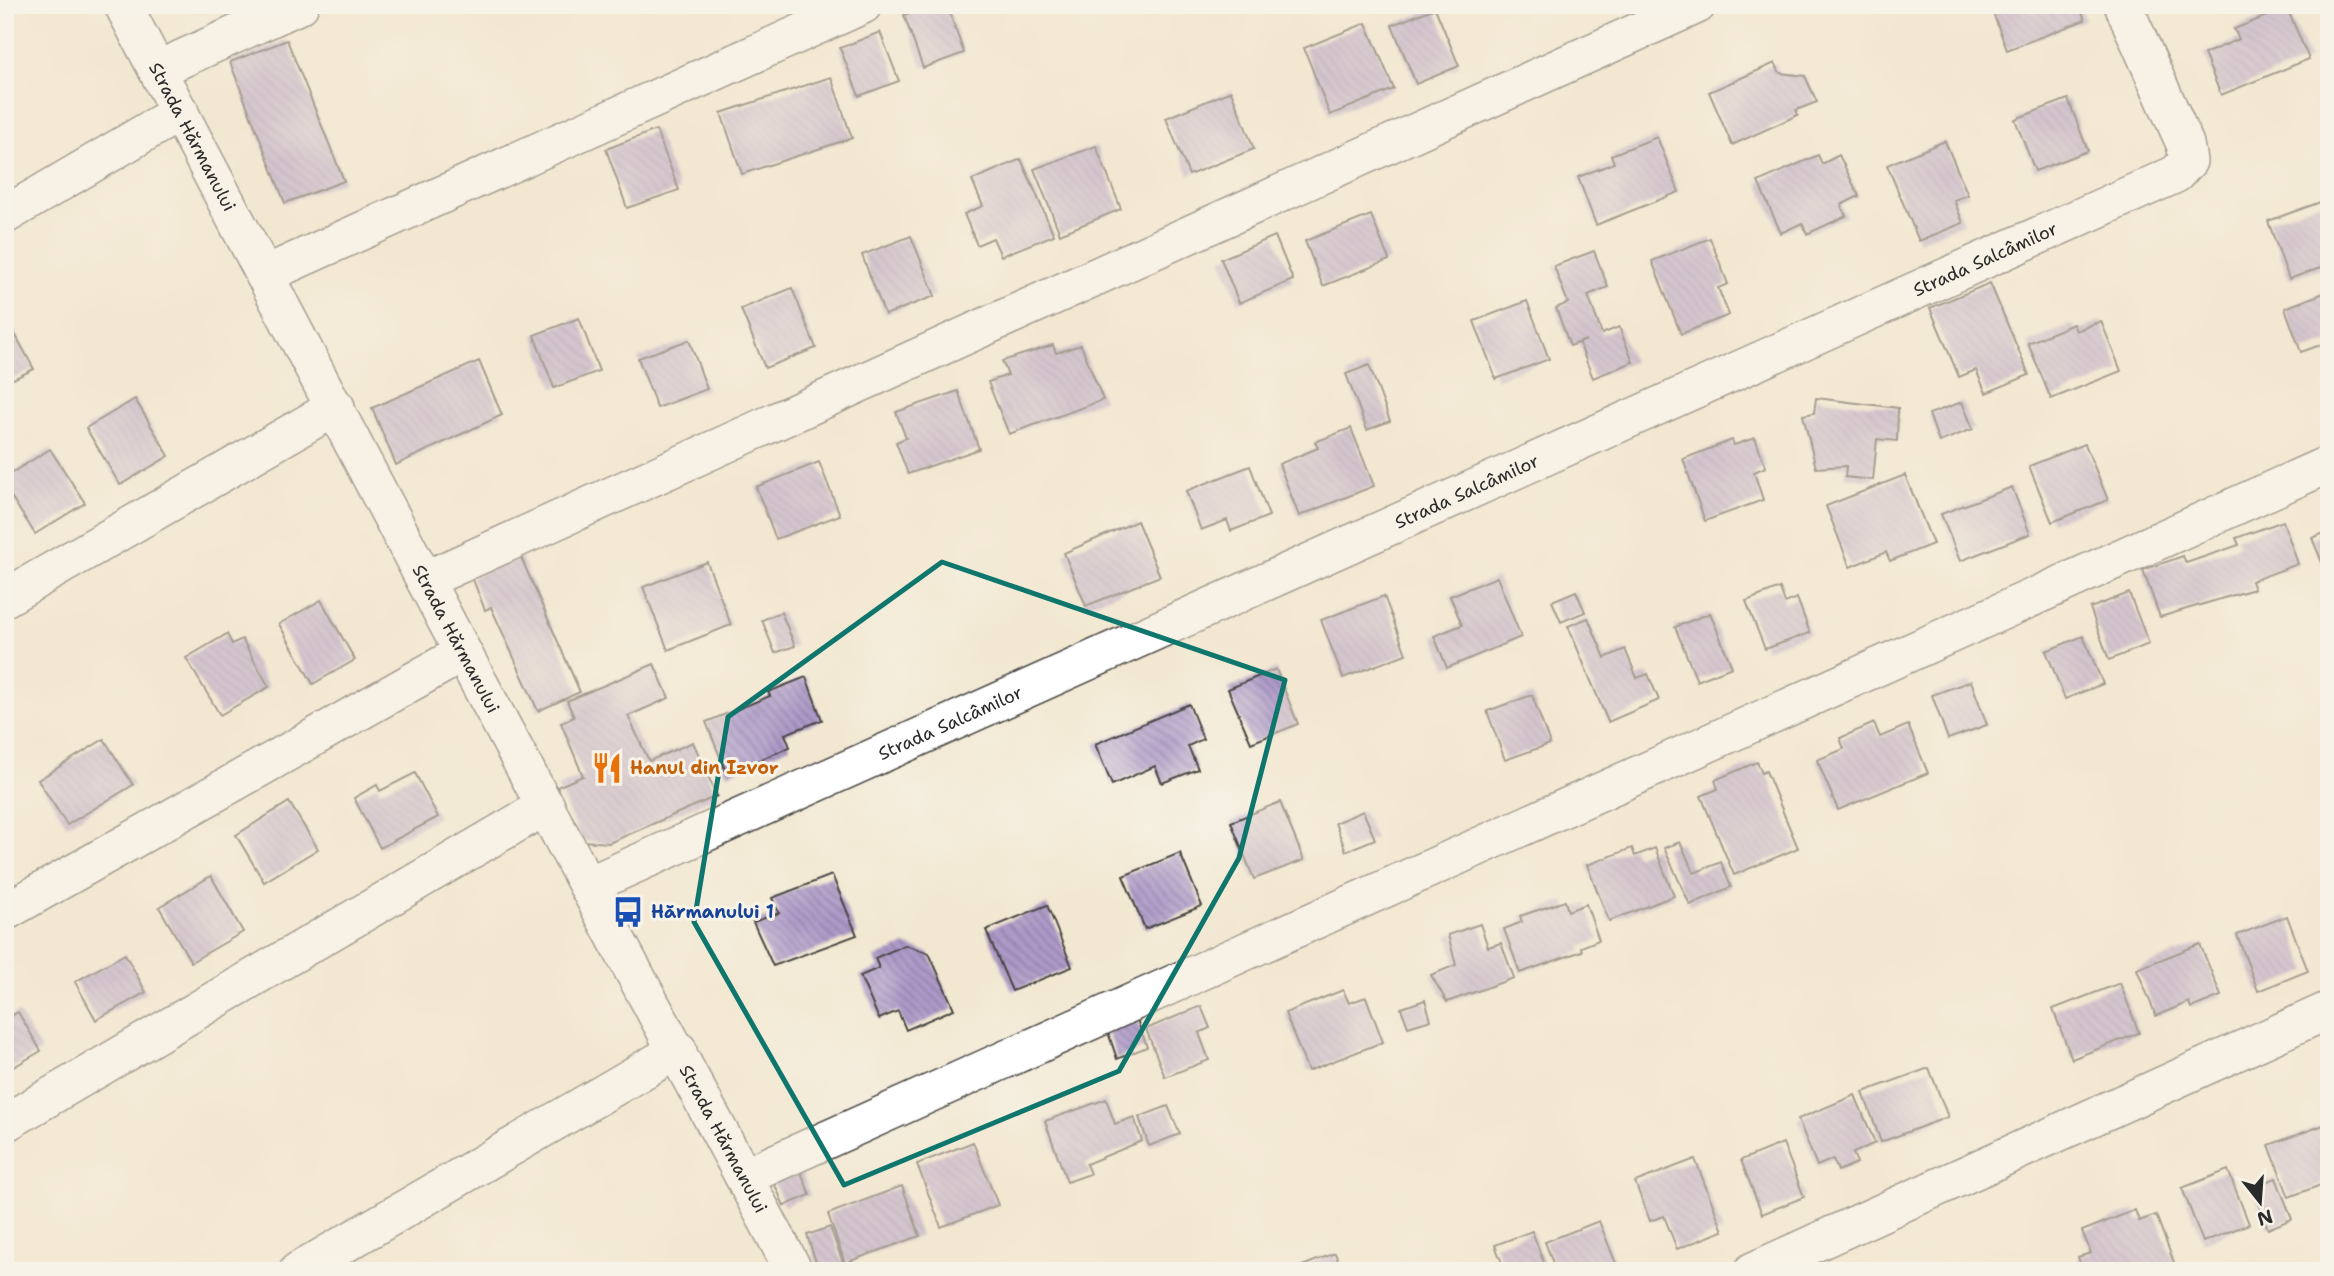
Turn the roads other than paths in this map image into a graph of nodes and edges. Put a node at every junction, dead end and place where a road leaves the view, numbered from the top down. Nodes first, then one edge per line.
1 (123, 5) edge
2 (300, 5) edge
3 (863, 5) edge
4 (1698, 5) edge
5 (2123, 5) edge
6 (157, 70) junction
7 (180, 113) junction
8 (5, 215) edge
9 (264, 275) junction
10 (336, 407) junction
11 (2329, 464) edge
12 (425, 580) junction
13 (5, 598) edge
14 (463, 653) junction
15 (546, 806) junction
16 (589, 885) junction
17 (5, 912) edge
18 (2329, 1010) edge
19 (678, 1050) junction
20 (5, 1123) edge
21 (744, 1177) junction
22 (298, 1271) edge
23 (794, 1271) edge
24 (1754, 1271) edge

1 - 6 street, Strada Hărmanului
2 - 6 street
3 - 9 street
4 - 12 street
5 - 16 street, Strada Salcâmilor
6 - 7 street, Strada Hărmanului
7 - 8 street
7 - 9 street, Strada Hărmanului
9 - 10 street, Strada Hărmanului
10 - 12 street, Strada Hărmanului
10 - 13 street
11 - 21 street
12 - 14 street, Strada Hărmanului
14 - 15 street, Strada Hărmanului
14 - 17 street
15 - 16 street, Strada Hărmanului
15 - 20 street
16 - 19 street, Strada Hărmanului
18 - 24 street
19 - 21 street, Strada Hărmanului
19 - 22 street
21 - 23 street, Strada Hărmanului

